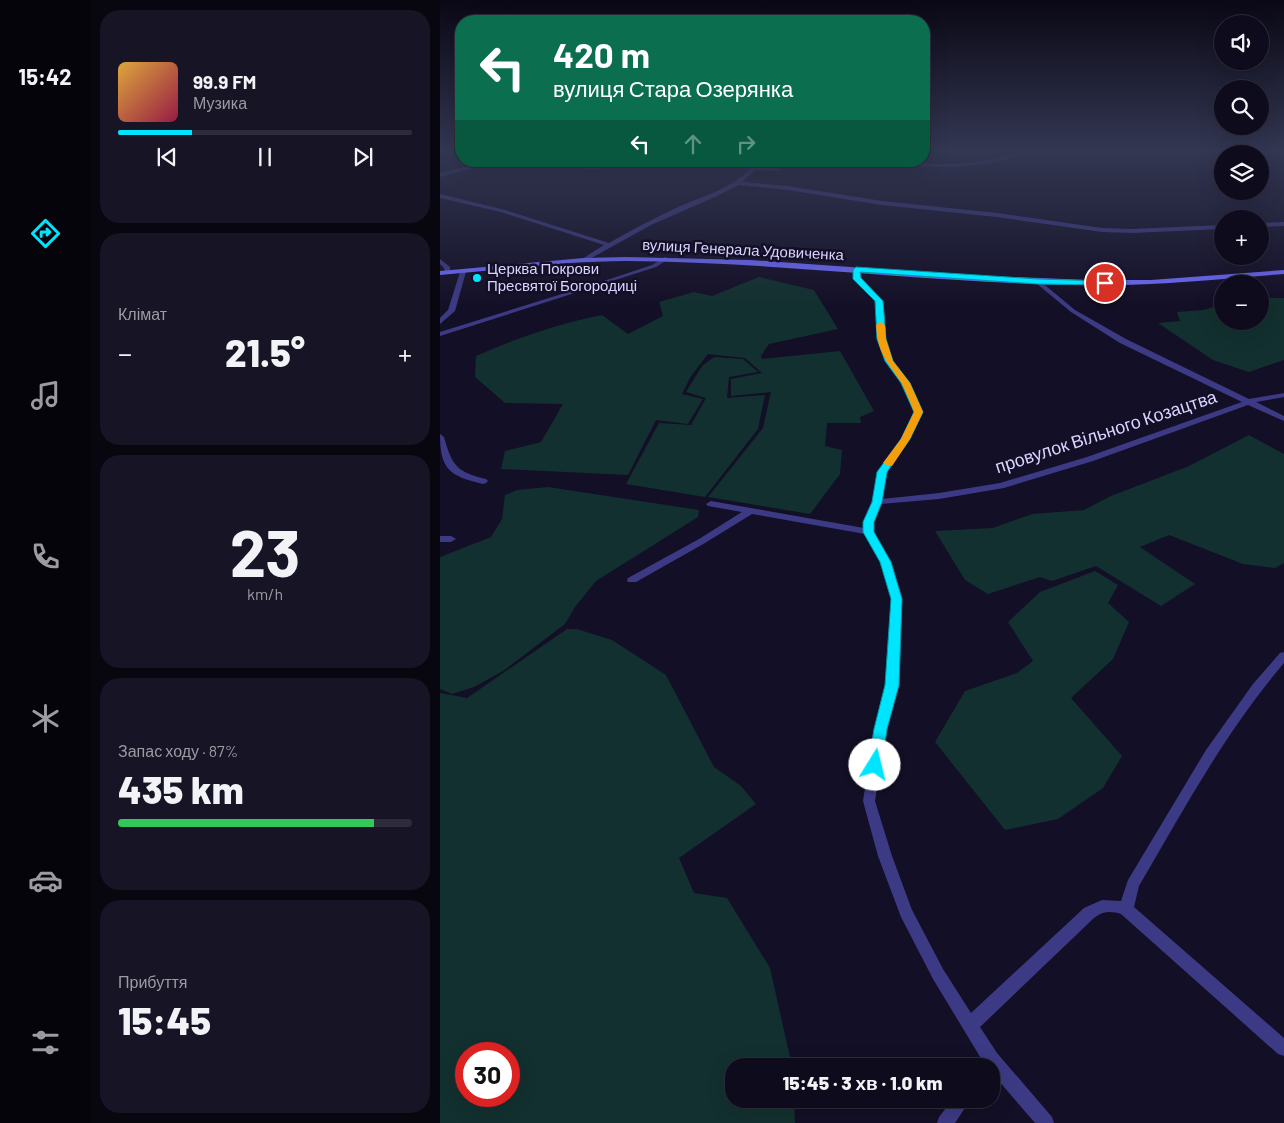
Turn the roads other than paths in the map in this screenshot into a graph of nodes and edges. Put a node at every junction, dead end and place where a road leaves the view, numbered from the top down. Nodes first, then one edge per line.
1 (463, 201) edge
2 (696, 201) edge
3 (866, 201) edge
4 (1284, 224) edge
5 (1269, 225) edge
6 (1214, 227) edge
7 (609, 245) junction
8 (665, 259) junction
9 (584, 260) junction
10 (440, 261) edge
11 (856, 270) junction
12 (463, 272) junction
13 (1284, 272) edge
14 (444, 273) edge
15 (1038, 282) junction
16 (440, 322) edge
17 (440, 334) edge
18 (1284, 395) edge
19 (1249, 402) junction
20 (1284, 419) edge
21 (440, 437) edge
22 (483, 481) dead end
23 (877, 502) junction
24 (711, 504) dead end
25 (749, 512) junction
26 (868, 532) junction
27 (440, 539) edge
28 (451, 539) dead end
29 (632, 580) dead end
30 (1284, 656) edge
31 (1126, 909) junction
32 (970, 1024) junction
33 (1284, 1048) edge
34 (987, 1058) edge
35 (1000, 1074) edge
36 (956, 1108) edge
37 (945, 1123) edge
38 (1046, 1123) edge

1 - 7 street
2 - 7 street
3 - 6 street
4 - 5 street
7 - 9 street
8 - 9 main road, вулиця Генерала Удовиченка
8 - 11 main road, вулиця Генерала Удовиченка
8 - 17 street
9 - 12 main road, вулиця Генерала Удовиченка
10 - 14 street
11 - 15 main road, вулиця Генерала Удовиченка
11 - 23 street
12 - 14 main road, вулиця Генерала Удовиченка
12 - 16 street
13 - 15 main road, вулиця Генерала Удовиченка
15 - 19 street
18 - 19 street, провулок Вільного Козацтва
19 - 20 street
19 - 23 street, провулок Вільного Козацтва
21 - 22 street
23 - 26 street
24 - 25 street
25 - 26 street
25 - 29 street
26 - 32 street
27 - 28 street
30 - 31 street
31 - 32 street
31 - 33 street
32 - 34 street
35 - 38 street
36 - 37 street

